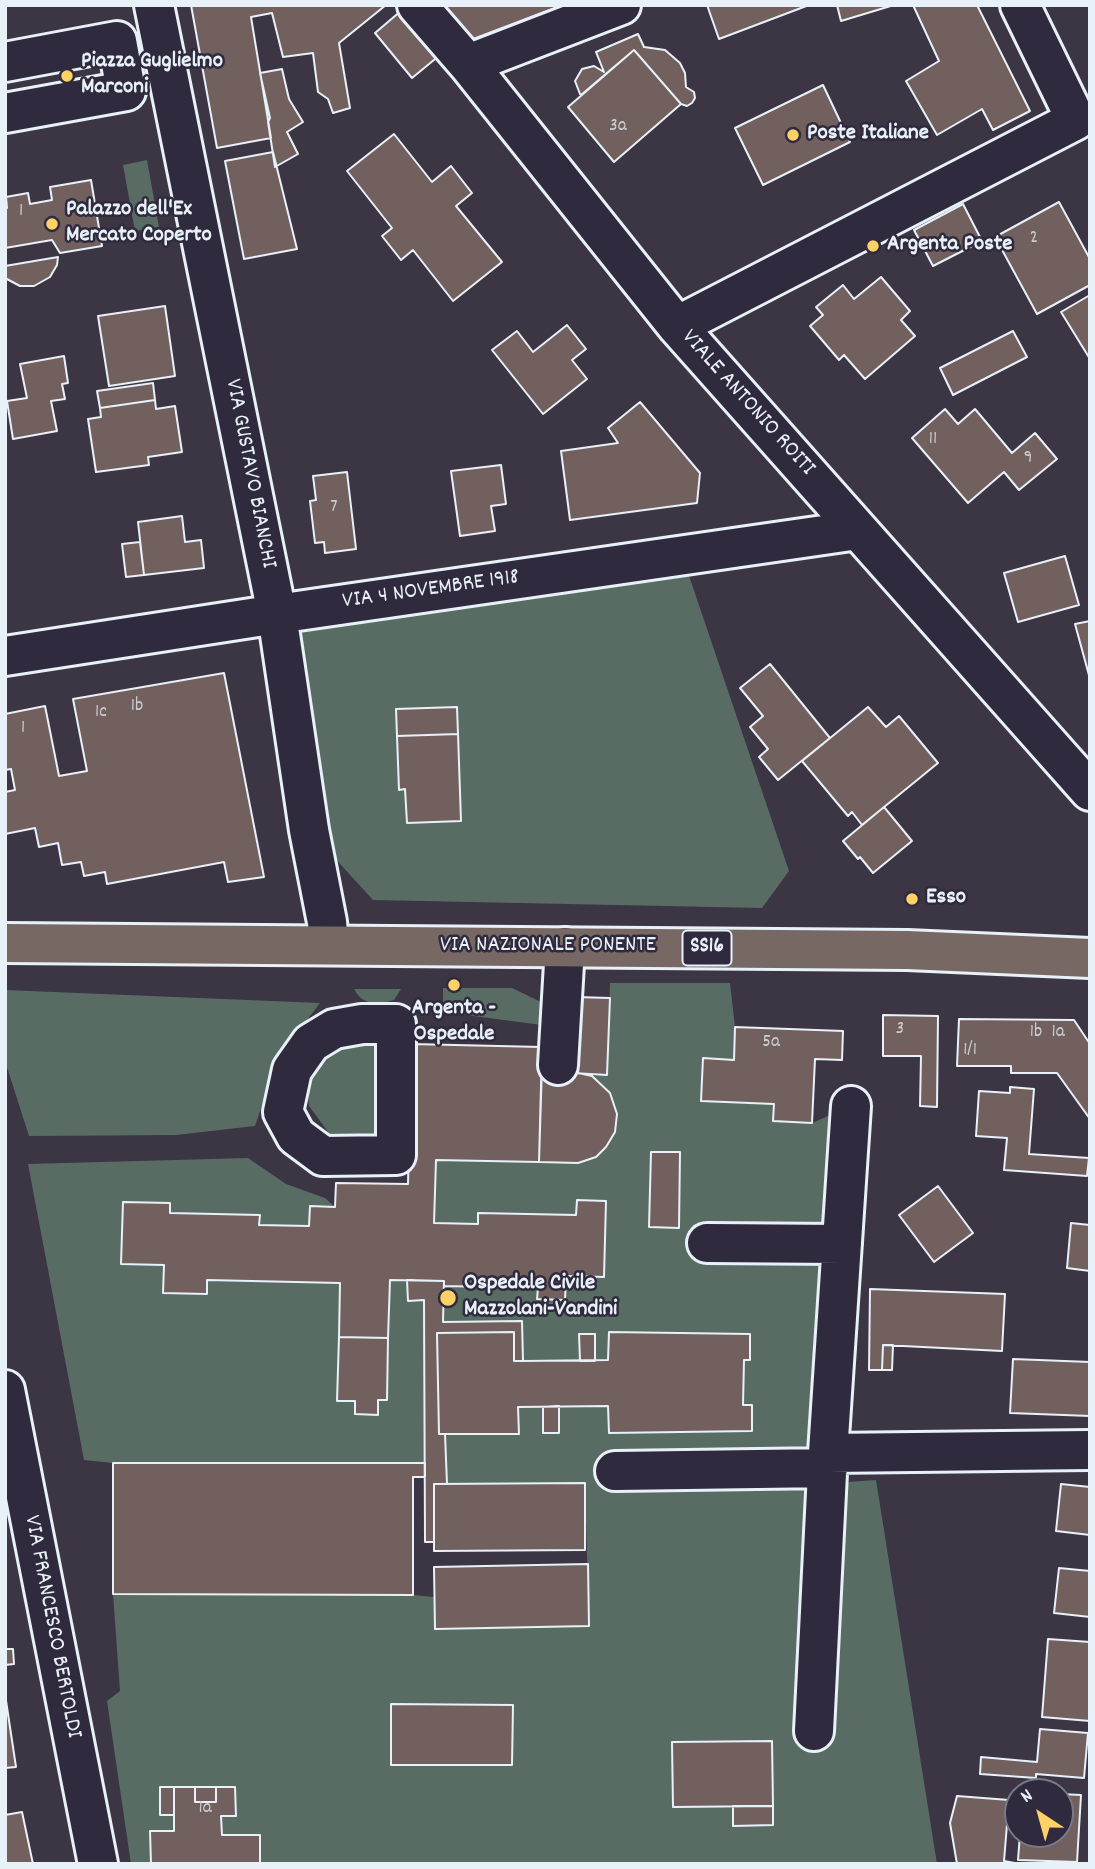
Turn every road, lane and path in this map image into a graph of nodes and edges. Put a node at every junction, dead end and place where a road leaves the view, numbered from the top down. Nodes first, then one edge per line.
1 (155, 5) edge
2 (417, 5) edge
3 (621, 5) edge
4 (1020, 5) edge
5 (5, 62) edge
6 (468, 64) junction
7 (5, 113) edge
8 (677, 326) junction
9 (858, 530) junction
10 (277, 614) junction
11 (5, 656) edge
12 (1090, 791) edge
13 (5, 943) edge
14 (329, 945) junction
15 (565, 947) junction
16 (1089, 957) edge
17 (558, 1065) dead end
18 (852, 1105) dead end
19 (707, 1243) dead end
20 (842, 1244) junction
21 (7, 1412) edge
22 (1090, 1450) edge
23 (828, 1460) junction
24 (615, 1471) dead end
25 (814, 1731) dead end
26 (98, 1864) edge

1 - 10 street, VIA GUSTAVO BIANCHI
2 - 6 street, VIALE ANTONIO ROITI
3 - 6 street
4 - 8 street
5 - 7 street
6 - 8 street, VIALE ANTONIO ROITI
8 - 9 street, VIALE ANTONIO ROITI
9 - 10 street, VIA 4 NOVEMBRE 1918
9 - 12 street, VIALE ANTONIO ROITI
10 - 11 street, VIA 4 NOVEMBRE 1918
10 - 14 street, VIA GUSTAVO BIANCHI
13 - 14 main road, VIA NAZIONALE PONENTE / SS16
14 - 15 main road, VIA NAZIONALE PONENTE / SS16
15 - 16 main road, VIA NAZIONALE PONENTE / SS16
15 - 17 street
18 - 20 street
19 - 20 street
20 - 23 street
21 - 26 street, VIA FRANCESCO BERTOLDI
22 - 23 street
23 - 24 street
23 - 25 street

